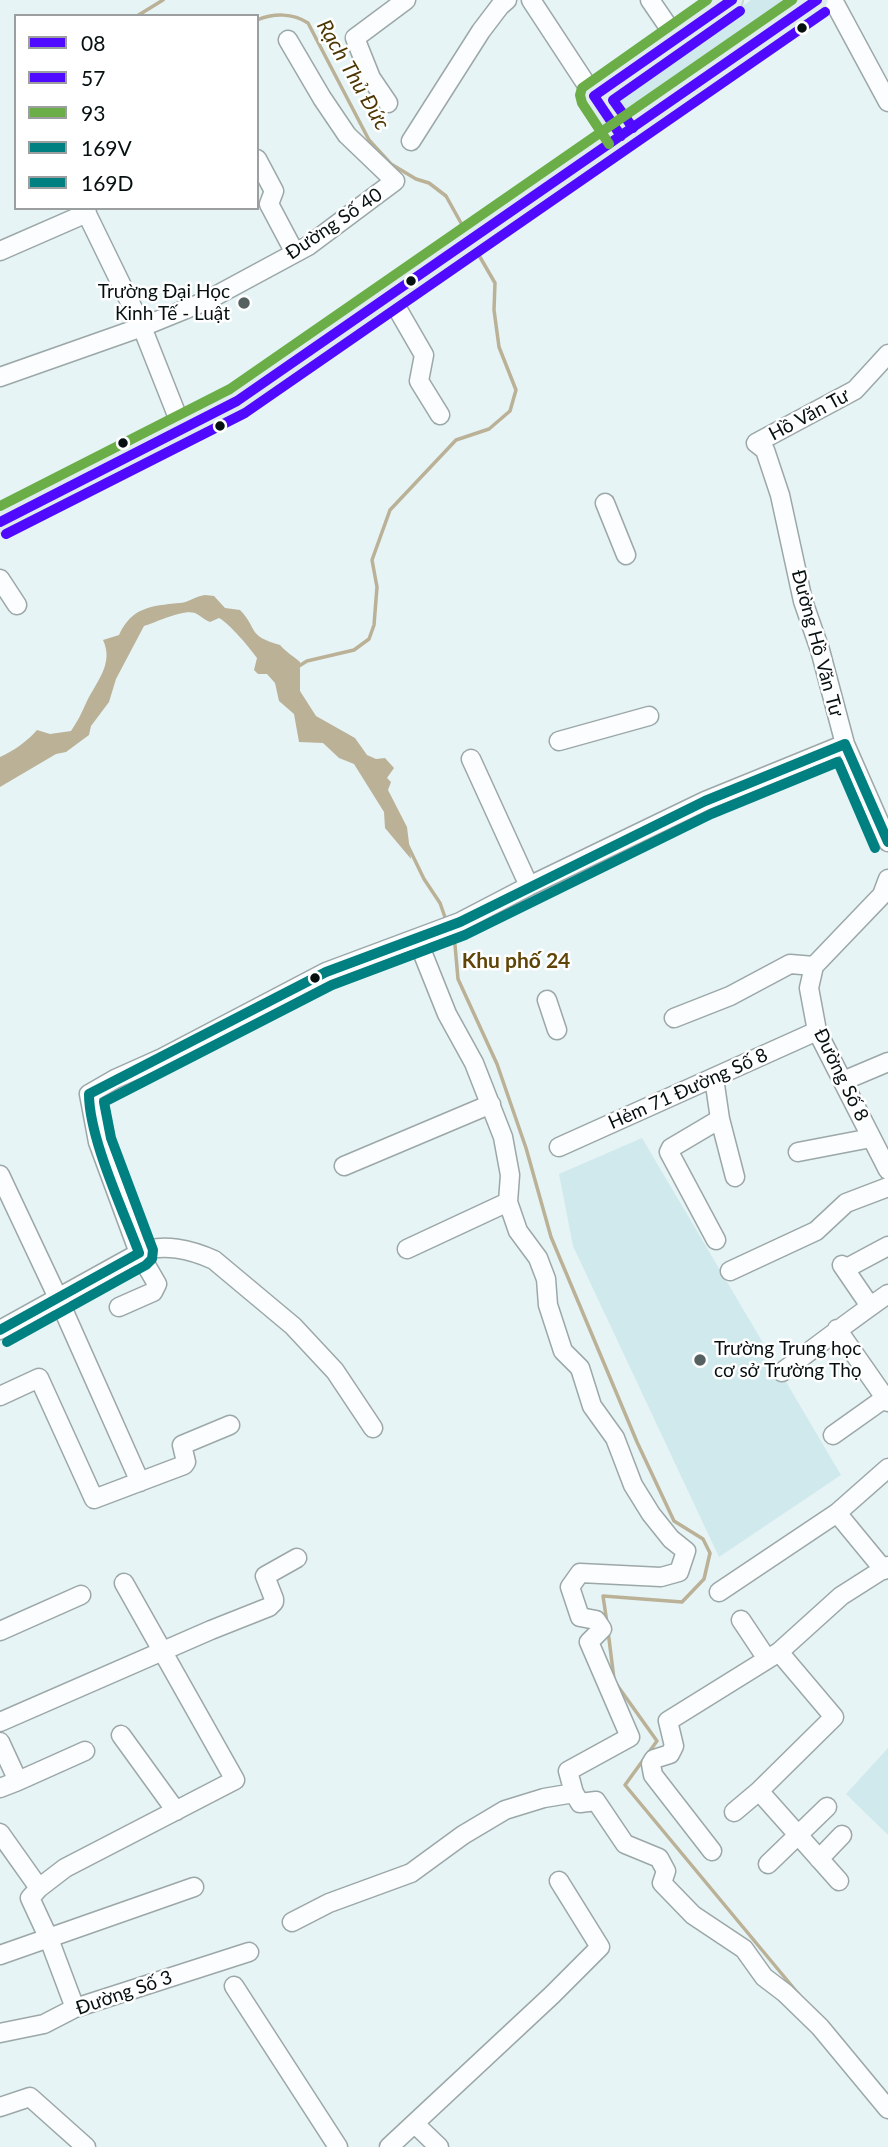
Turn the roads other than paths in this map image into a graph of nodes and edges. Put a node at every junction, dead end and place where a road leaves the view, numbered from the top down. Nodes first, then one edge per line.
1 (406, 0) edge
2 (508, 0) edge
3 (531, 0) edge
4 (650, 0) edge
5 (732, 0) edge
6 (817, 0) edge
7 (832, 0) edge
8 (676, 38) junction
9 (288, 40) dead end
10 (594, 96) junction
11 (888, 102) edge
12 (388, 103) dead end
13 (621, 136) junction
14 (411, 141) dead end
15 (259, 163) edge
16 (85, 211) edge
17 (0, 251) edge
18 (295, 253) junction
19 (390, 296) junction
20 (142, 327) junction
21 (888, 354) edge
22 (0, 377) edge
23 (440, 415) dead end
24 (182, 428) junction
25 (757, 443) joint
26 (605, 503) dead end
27 (0, 522) edge
28 (626, 555) dead end
29 (0, 579) edge
30 (17, 605) dead end
31 (649, 716) dead end
32 (559, 741) dead end
33 (845, 744) junction
34 (471, 759) dead end
35 (888, 842) edge
36 (888, 879) edge
37 (528, 886) junction
38 (419, 939) junction
39 (814, 966) junction
40 (547, 1000) dead end
41 (674, 1018) dead end
42 (557, 1030) dead end
43 (817, 1031) junction
44 (888, 1062) edge
45 (714, 1078) junction
46 (842, 1081) junction
47 (491, 1104) junction
48 (720, 1119) junction
49 (871, 1138) junction
50 (559, 1147) dead end
51 (798, 1152) dead end
52 (344, 1166) dead end
53 (888, 1170) edge
54 (0, 1175) edge
55 (735, 1177) dead end
56 (888, 1188) edge
57 (508, 1202) junction
58 (716, 1240) dead end
59 (888, 1246) edge
60 (407, 1249) dead end
61 (139, 1253) junction
62 (730, 1271) dead end
63 (888, 1294) edge
64 (58, 1298) junction
65 (870, 1306) junction
66 (119, 1307) dead end
67 (837, 1329) junction
68 (0, 1330) edge
69 (782, 1372) dead end
70 (0, 1396) edge
71 (887, 1400) edge
72 (230, 1425) dead end
73 (373, 1428) dead end
74 (833, 1435) dead end
75 (888, 1468) edge
76 (140, 1482) junction
77 (837, 1513) junction
78 (297, 1558) dead end
79 (886, 1568) edge
80 (124, 1583) dead end
81 (719, 1592) dead end
82 (81, 1595) dead end
83 (741, 1620) dead end
84 (0, 1631) edge
85 (163, 1651) junction
86 (773, 1655) junction
87 (0, 1722) edge
88 (121, 1735) dead end
89 (0, 1742) edge
90 (86, 1751) dead end
91 (18, 1780) junction
92 (0, 1788) edge
93 (759, 1791) junction
94 (574, 1793) junction
95 (827, 1807) dead end
96 (176, 1811) junction
97 (734, 1812) dead end
98 (797, 1834) junction
99 (842, 1835) dead end
100 (3, 1843) edge
101 (712, 1851) dead end
102 (819, 1859) junction
103 (768, 1864) dead end
104 (559, 1881) dead end
105 (839, 1881) dead end
106 (194, 1887) dead end
107 (39, 1888) junction
108 (292, 1922) dead end
109 (49, 1939) junction
110 (249, 1952) dead end
111 (0, 1955) edge
112 (234, 1986) dead end
113 (75, 2008) junction
114 (0, 2033) edge
115 (0, 2107) edge
116 (888, 2109) edge
117 (415, 2124) junction
118 (86, 2147) edge
119 (338, 2147) edge
120 (389, 2147) edge
121 (439, 2147) edge

1 - 12 street
2 - 14 street
3 - 10 street
4 - 8 street
5 - 8 main road
6 - 13 main road
7 - 11 street
8 - 10 main road
9 - 18 street, Đường Số 40
10 - 13 main road
13 - 19 main road
15 - 18 street
16 - 17 street
16 - 20 street
18 - 20 street, Đường Số 40
19 - 23 street
19 - 24 main road
20 - 22 street, Đường Số 40
20 - 24 street
21 - 25 street, Hồ Văn Tư
24 - 27 main road
25 - 33 street, Đường Hồ Văn Tư
26 - 28 street
29 - 30 street
31 - 32 street
33 - 35 street, Đường Hồ Văn Tư
33 - 37 street
34 - 37 street
36 - 39 street
37 - 38 street
38 - 47 street
38 - 61 street
39 - 41 street
39 - 43 street, Đường Số 8
40 - 42 street
43 - 45 street, Hẻm 71 Đường Số 8
43 - 46 street, Đường Số 8
44 - 46 street
45 - 48 street
45 - 50 street, Hẻm 71 Đường Số 8
46 - 49 street, Đường Số 8
47 - 52 street
47 - 57 street
48 - 55 street
48 - 58 street
49 - 51 street
49 - 53 street, Đường Số 8
54 - 64 street
56 - 62 street
57 - 60 street
57 - 94 street
59 - 65 street
61 - 64 street
61 - 66 street
61 - 73 street
63 - 65 street
64 - 68 street
64 - 76 street
65 - 67 street
67 - 69 street
67 - 71 street
70 - 76 street
71 - 74 street
72 - 76 street
75 - 77 street
77 - 79 street
77 - 81 street
78 - 85 street
79 - 86 street
80 - 85 street
82 - 84 street
83 - 86 street
85 - 87 street
85 - 96 street
86 - 93 street
86 - 101 street
88 - 96 street
89 - 91 street
90 - 91 street
91 - 92 street
93 - 97 street
93 - 98 street
94 - 108 street
94 - 116 street
95 - 98 street
96 - 107 street
98 - 102 street
98 - 103 street
99 - 102 street
100 - 107 street
102 - 105 street
104 - 117 street
106 - 109 street
107 - 109 street
109 - 111 street
109 - 113 street
110 - 113 street, Đường Số 3
112 - 119 street
113 - 114 street, Đường Số 3
115 - 118 street
117 - 120 street
117 - 121 street

